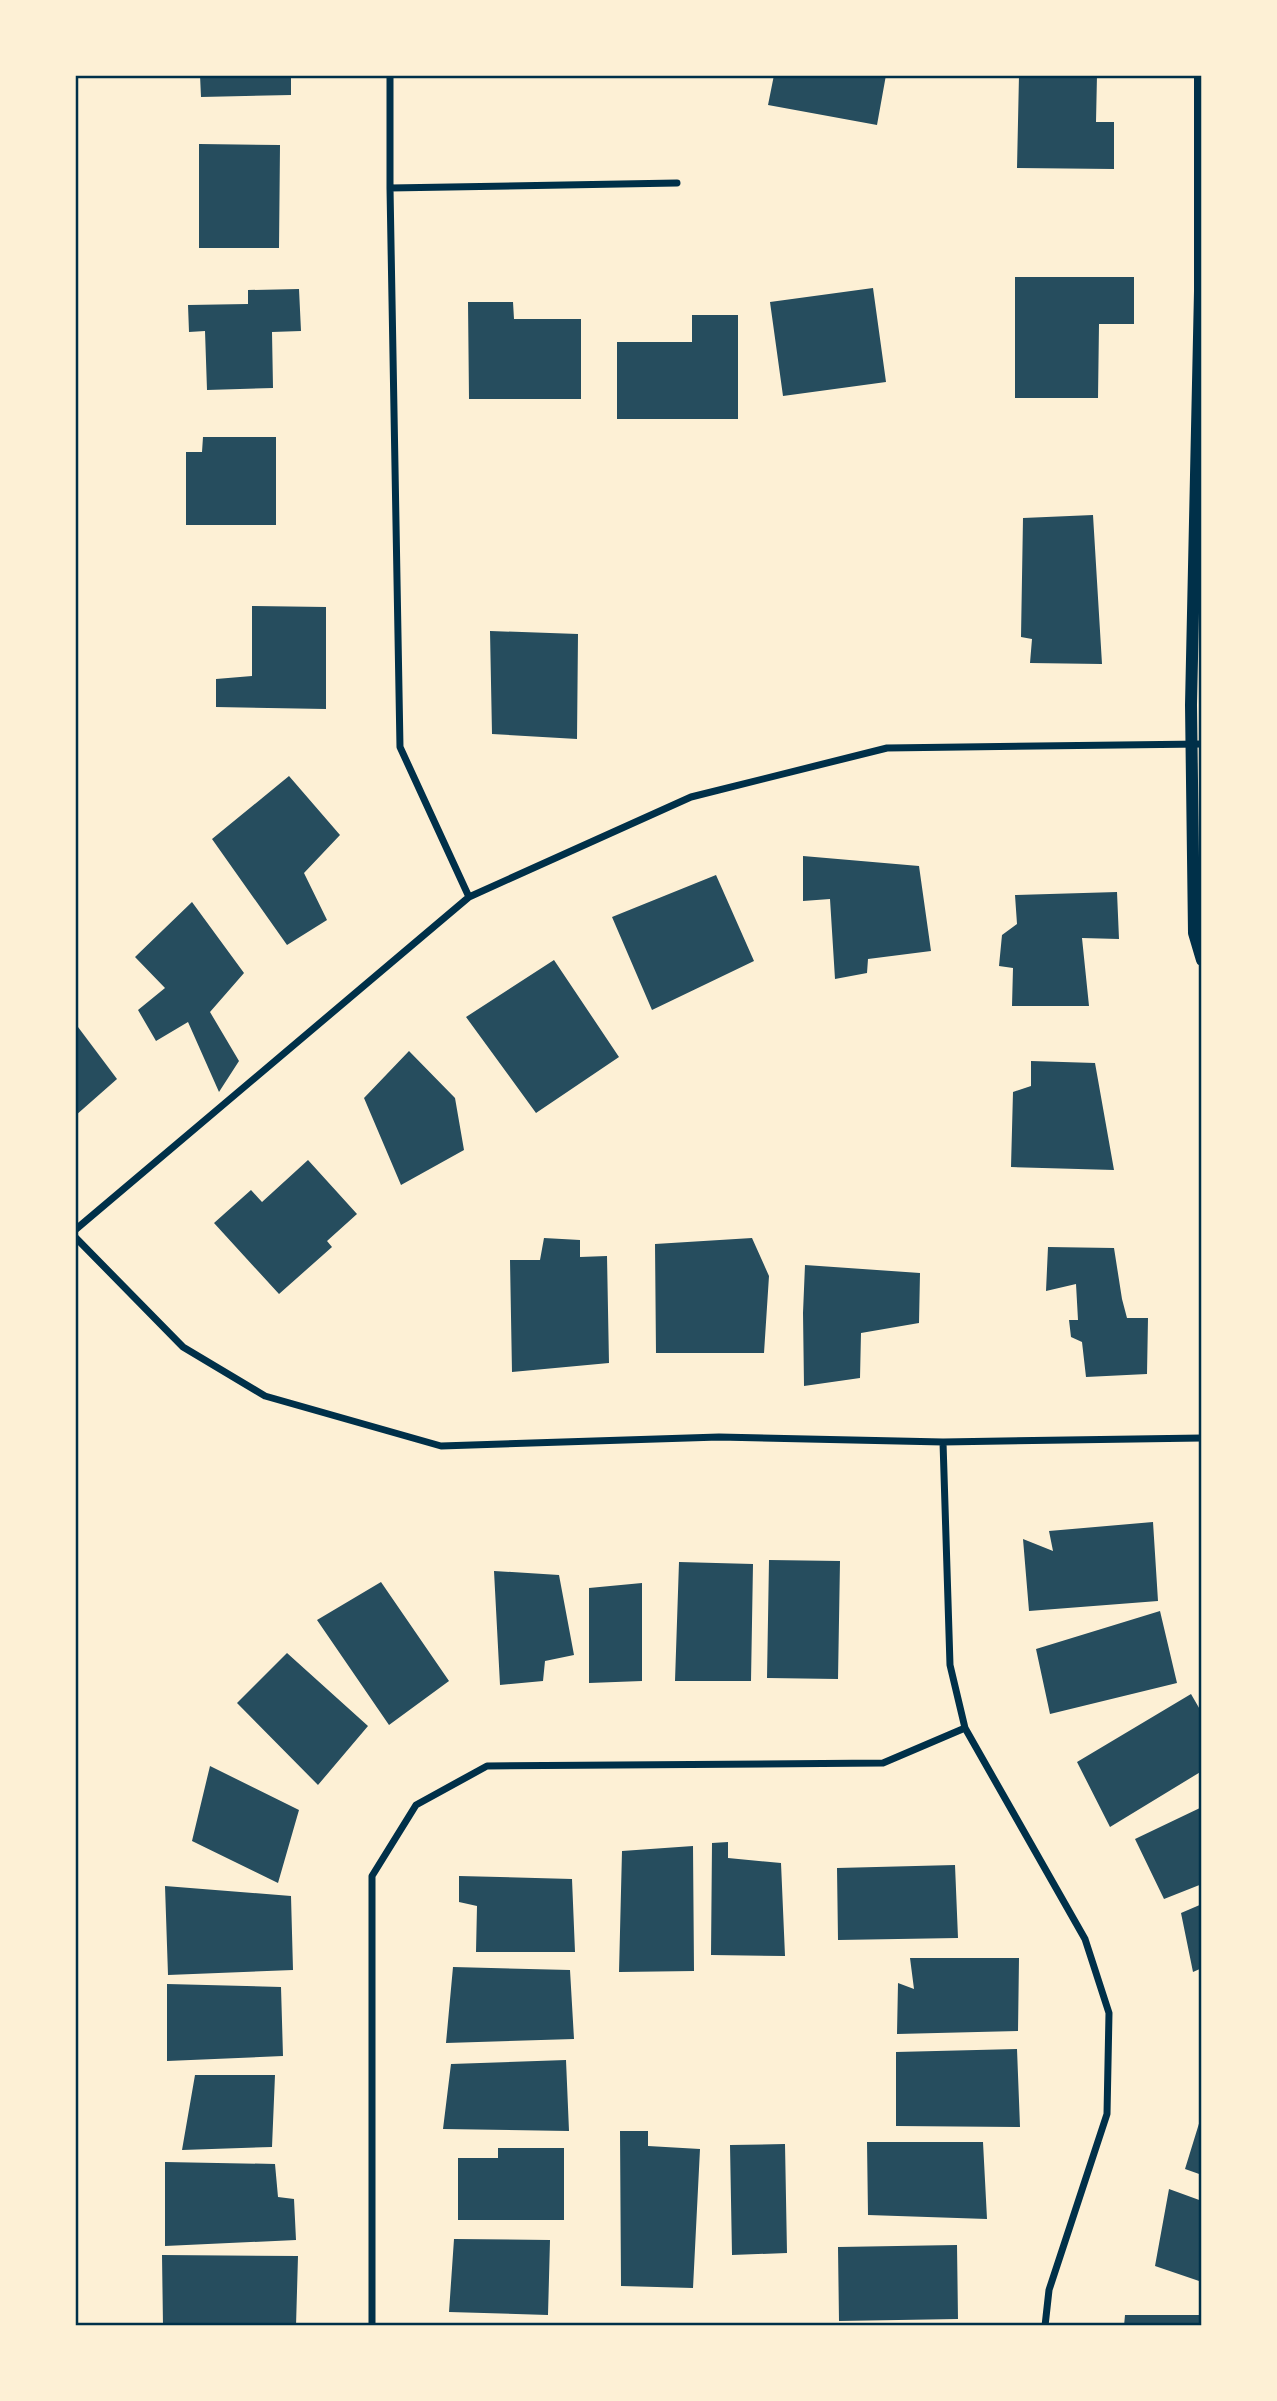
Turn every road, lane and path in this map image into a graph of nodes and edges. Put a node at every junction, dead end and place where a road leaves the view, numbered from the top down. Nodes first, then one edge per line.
1 (390, 75) edge
2 (1200, 75) edge
3 (677, 183) dead end
4 (390, 188) junction
5 (1196, 744) edge
6 (469, 897) junction
7 (1202, 960) edge
8 (75, 1230) edge
9 (75, 1237) edge
10 (1202, 1438) edge
11 (943, 1442) junction
12 (965, 1728) junction
13 (372, 2326) edge
14 (1045, 2326) edge

1 - 4 street
2 - 5 street
3 - 4 street
4 - 6 street
5 - 6 street
5 - 7 street
6 - 8 street
9 - 11 street
10 - 11 street
11 - 12 street
12 - 13 street
12 - 14 street

